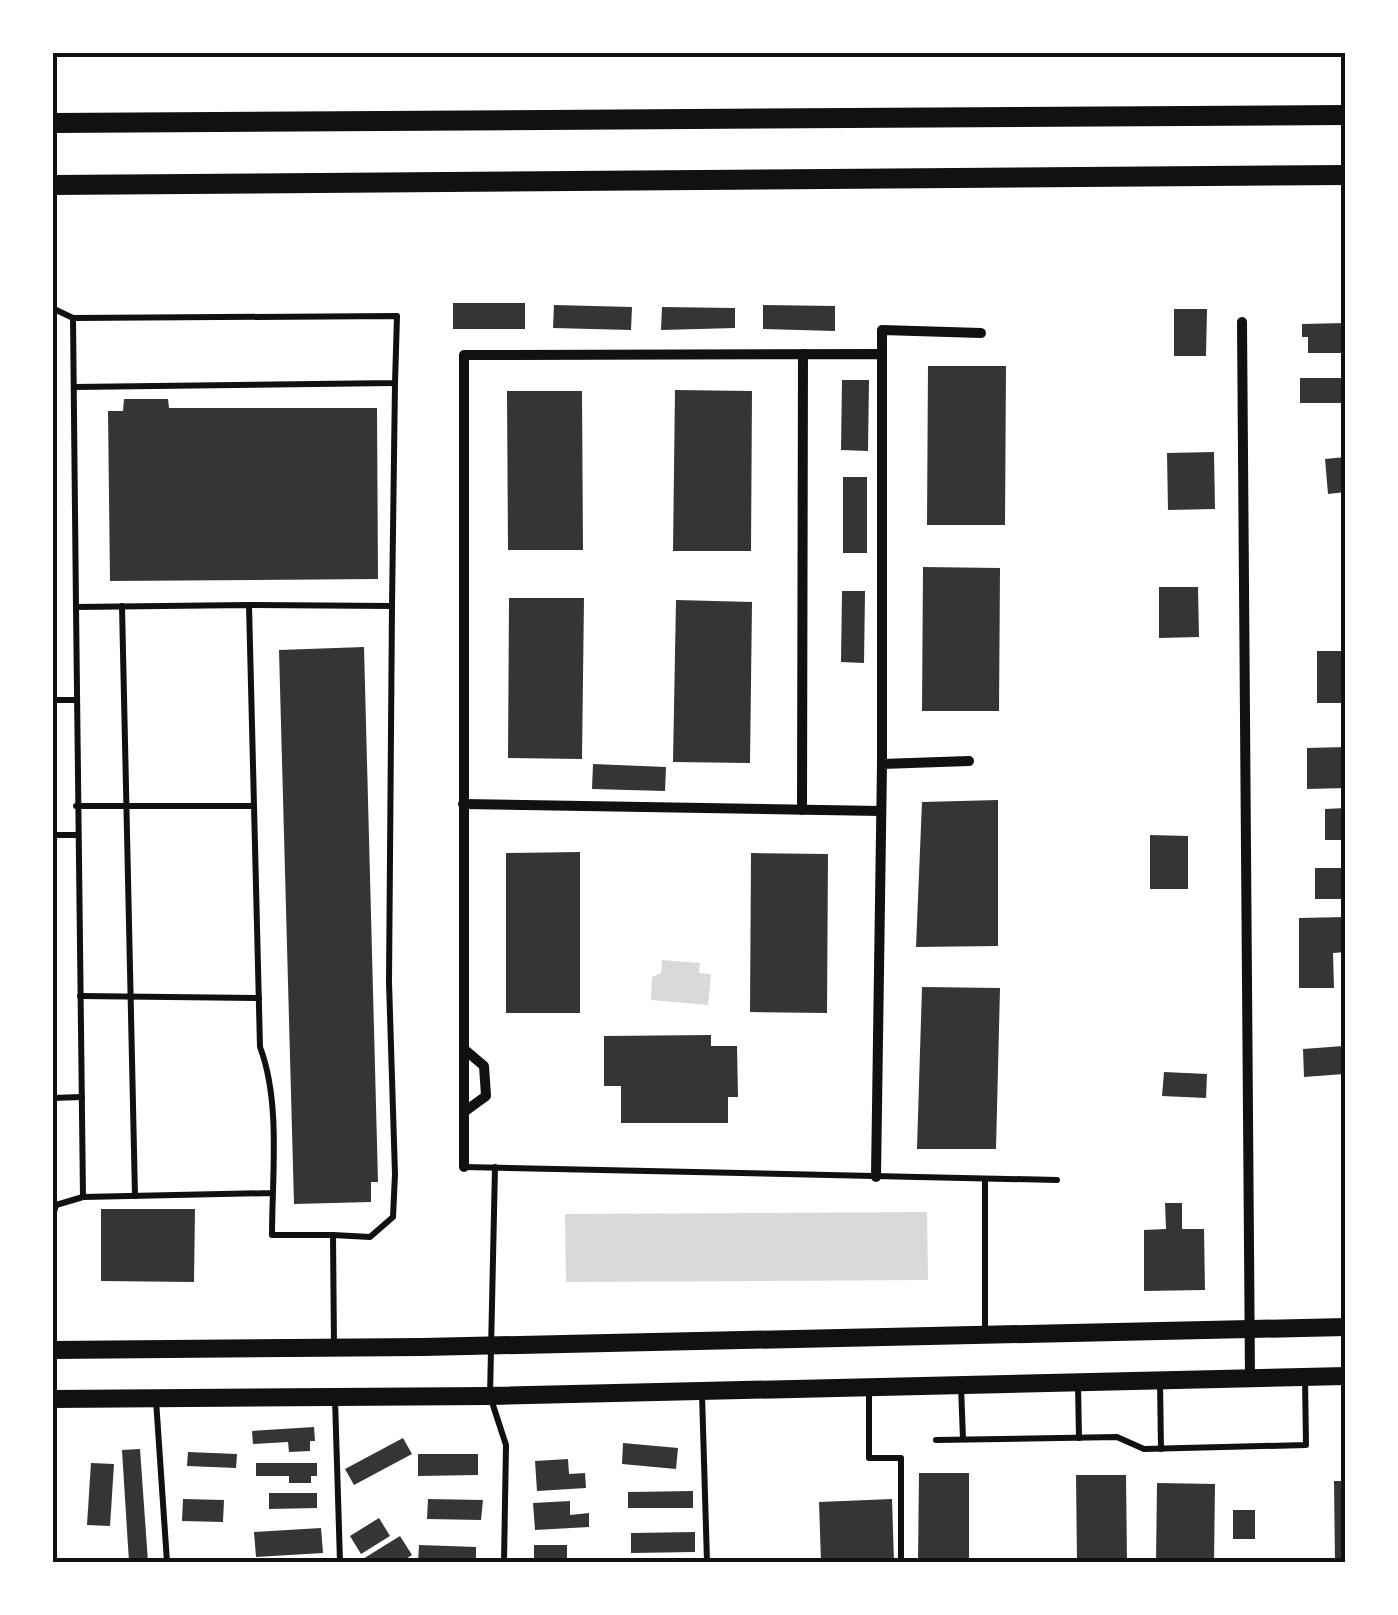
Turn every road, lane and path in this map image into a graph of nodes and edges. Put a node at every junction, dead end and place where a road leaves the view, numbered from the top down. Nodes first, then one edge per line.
1 (1346, 115) edge
2 (52, 123) edge
3 (1346, 176) edge
4 (52, 185) edge
5 (52, 308) edge
6 (73, 318) junction
7 (1242, 322) dead end
8 (981, 333) dead end
9 (803, 354) junction
10 (882, 354) junction
11 (396, 383) junction
12 (74, 387) junction
13 (249, 605) junction
14 (122, 606) junction
15 (392, 606) junction
16 (76, 607) junction
17 (52, 700) edge
18 (75, 700) junction
19 (969, 761) dead end
20 (882, 764) junction
21 (463, 804) junction
22 (76, 806) junction
23 (254, 806) junction
24 (127, 807) junction
25 (802, 810) junction
26 (882, 811) junction
27 (52, 835) edge
28 (77, 835) junction
29 (80, 996) junction
30 (131, 997) junction
31 (259, 998) junction
32 (464, 1049) junction
33 (82, 1097) junction
34 (52, 1098) edge
35 (464, 1112) junction
36 (464, 1168) joint
37 (495, 1168) junction
38 (876, 1177) junction
39 (985, 1179) junction
40 (1058, 1180) dead end
41 (272, 1193) junction
42 (135, 1196) junction
43 (83, 1197) junction
44 (52, 1219) edge
45 (333, 1236) junction
46 (1346, 1327) edge
47 (1249, 1330) junction
48 (985, 1335) junction
49 (490, 1346) junction
50 (334, 1348) junction
51 (52, 1350) edge
52 (1305, 1376) junction
53 (1346, 1376) edge
54 (1250, 1379) junction
55 (1160, 1380) junction
56 (1078, 1382) junction
57 (961, 1385) junction
58 (868, 1387) junction
59 (702, 1391) junction
60 (490, 1396) junction
61 (336, 1397) junction
62 (156, 1398) junction
63 (52, 1400) edge
64 (1079, 1438) junction
65 (963, 1439) junction
66 (936, 1440) dead end
67 (1161, 1448) junction
68 (167, 1562) edge
69 (340, 1562) edge
70 (504, 1562) edge
71 (707, 1562) edge
72 (900, 1562) edge

1 - 2 highway
3 - 4 highway
5 - 6 lane
6 - 11 lane
6 - 12 lane
7 - 47 street
8 - 10 street
9 - 10 street
9 - 21 street
9 - 25 street
10 - 20 street
11 - 12 lane
11 - 15 lane
12 - 16 lane
13 - 14 lane
13 - 15 lane
13 - 23 lane
14 - 16 lane
14 - 24 lane
15 - 45 lane
16 - 18 lane
17 - 18 lane
18 - 22 lane
19 - 20 street
20 - 26 street
21 - 25 street
21 - 32 street
22 - 24 lane
22 - 28 lane
23 - 24 lane
23 - 31 lane
24 - 30 lane
25 - 26 street
26 - 38 street
27 - 28 lane
28 - 29 lane
29 - 30 lane
29 - 33 lane
30 - 31 lane
30 - 42 lane
31 - 41 lane
32 - 35 street
32 - 35 street
33 - 34 lane
33 - 43 lane
35 - 36 street
36 - 37 lane
37 - 38 lane
37 - 49 lane
38 - 39 lane
39 - 40 lane
39 - 48 lane
41 - 42 lane
41 - 45 lane
42 - 43 lane
43 - 44 lane
45 - 50 lane
46 - 47 main road
47 - 48 main road
47 - 54 street
48 - 49 main road
49 - 50 main road
49 - 60 lane
50 - 51 main road
52 - 53 main road
52 - 54 main road
52 - 67 lane
54 - 55 main road
55 - 56 main road
55 - 67 lane
56 - 57 main road
56 - 64 lane
57 - 58 main road
57 - 65 lane
58 - 59 main road
58 - 72 lane
59 - 60 main road
59 - 71 lane
60 - 61 main road
60 - 70 lane
61 - 62 main road
61 - 69 lane
62 - 63 main road
62 - 68 lane
64 - 65 lane
64 - 67 lane
65 - 66 lane

